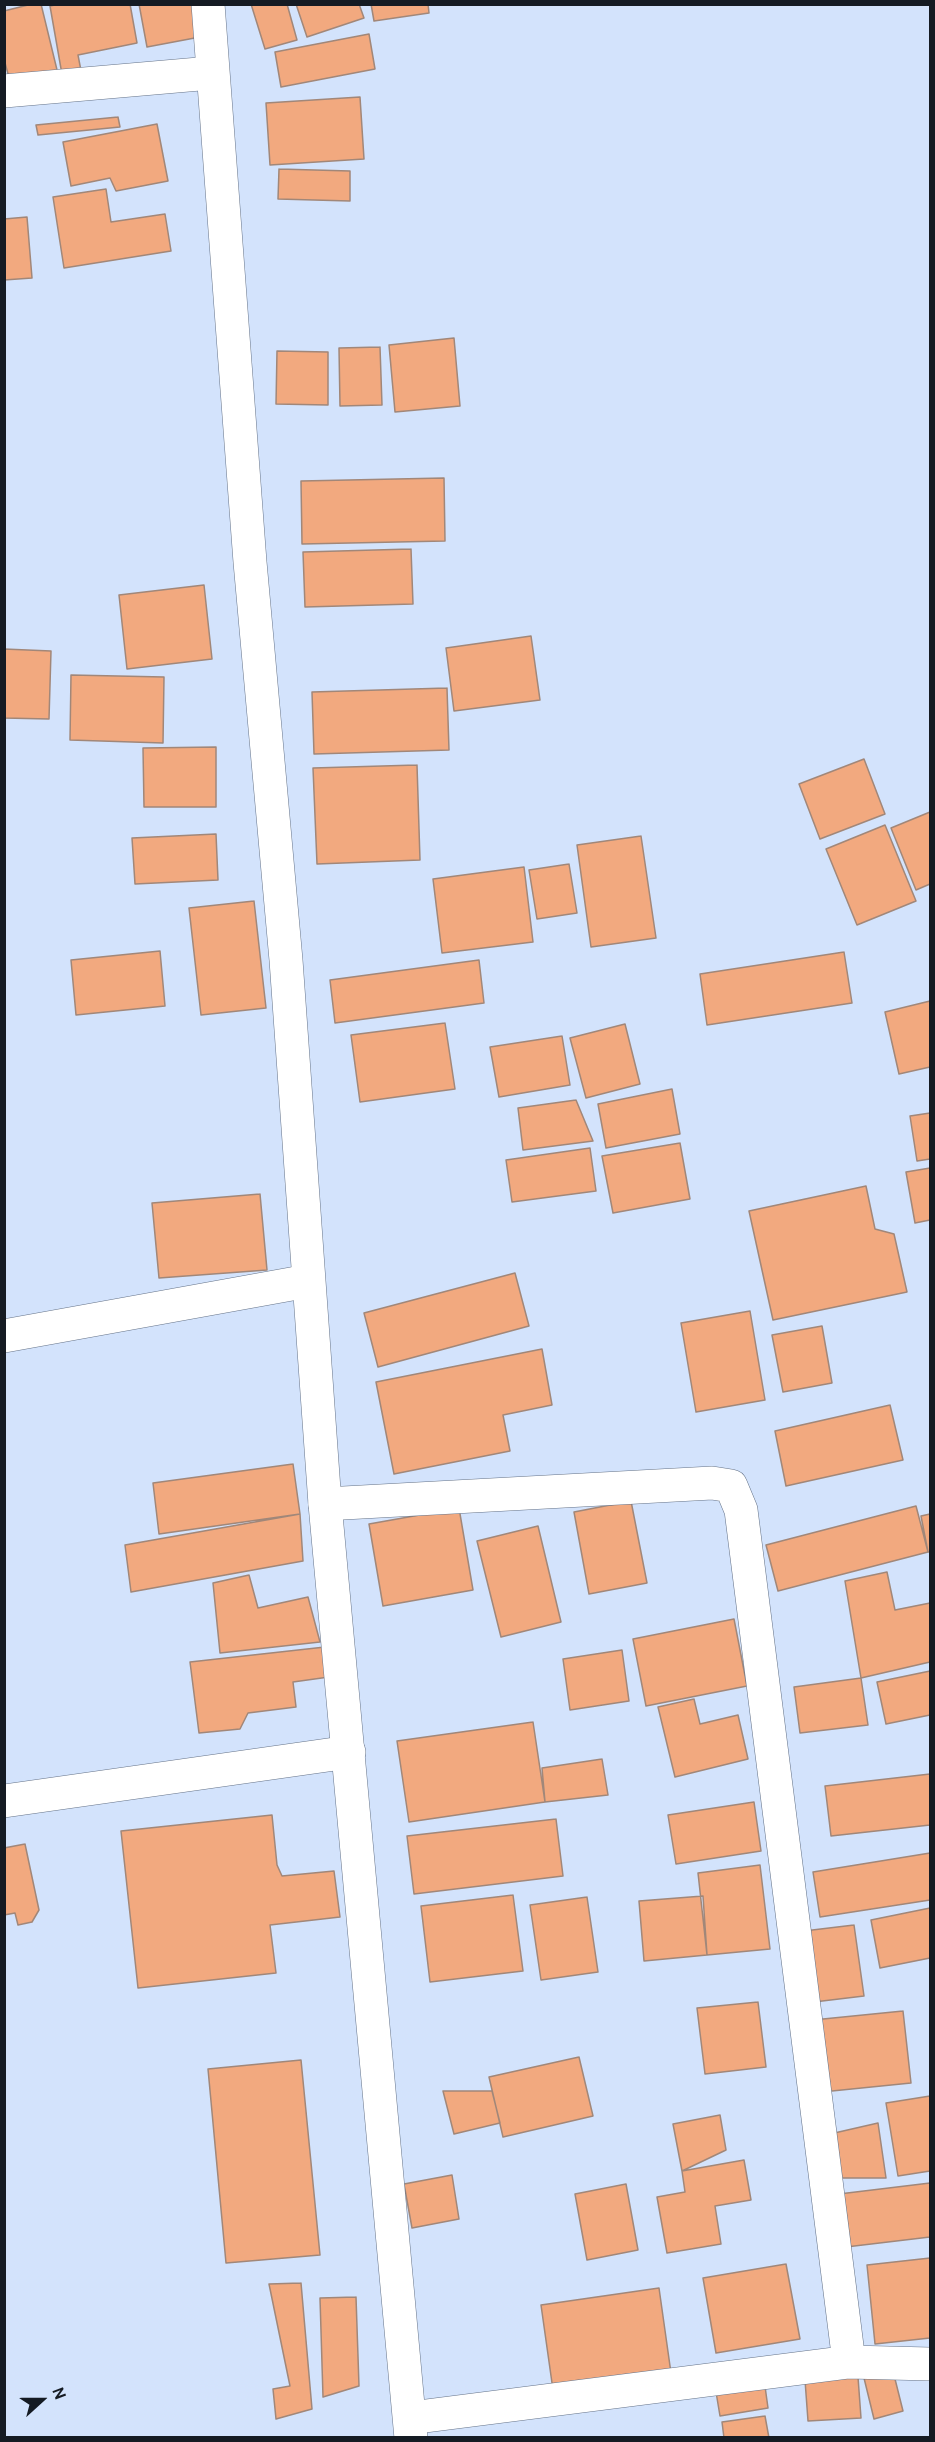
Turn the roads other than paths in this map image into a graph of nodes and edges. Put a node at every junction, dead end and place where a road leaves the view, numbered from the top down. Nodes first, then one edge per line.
1 (208, 4) edge
2 (212, 73) junction
3 (4, 91) edge
4 (308, 1281) junction
5 (4, 1336) edge
6 (325, 1504) junction
7 (349, 1752) junction
8 (4, 1801) edge
9 (849, 2362) junction
10 (930, 2364) edge
11 (410, 2428) edge

1 - 2 street
2 - 3 street
2 - 4 street
4 - 5 street
4 - 6 street
6 - 7 street
6 - 9 street
7 - 8 street
7 - 11 street
9 - 10 street
9 - 11 street

